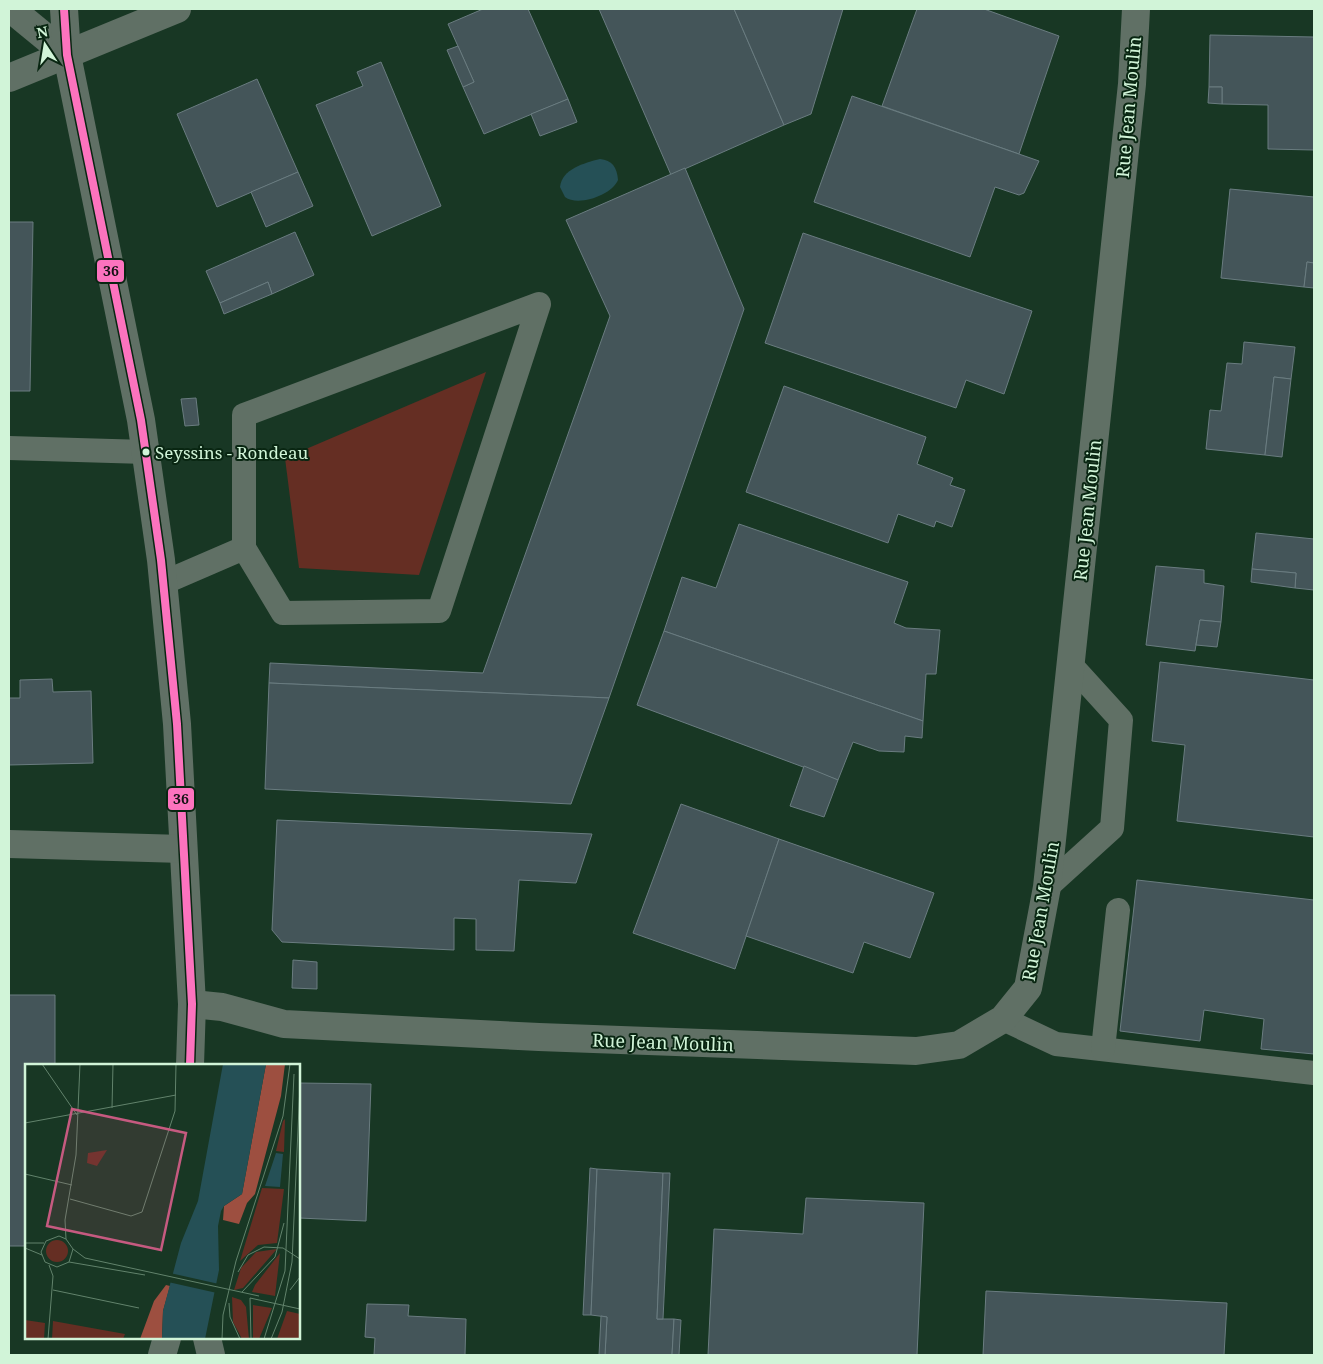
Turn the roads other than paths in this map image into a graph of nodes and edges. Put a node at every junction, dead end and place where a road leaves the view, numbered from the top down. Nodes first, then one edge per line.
1 (11, 9) edge
2 (64, 9) edge
3 (177, 9) edge
4 (1136, 9) edge
5 (67, 55) junction
6 (9, 78) edge
7 (9, 448) edge
8 (146, 452) junction
9 (244, 548) junction
10 (163, 583) junction
11 (1071, 665) junction
12 (9, 844) edge
13 (183, 849) junction
14 (1047, 886) junction
15 (1118, 910) dead end
16 (192, 1004) junction
17 (1003, 1020) junction
18 (1103, 1049) junction
19 (190, 1064) edge
20 (1314, 1073) edge
21 (166, 1339) edge
22 (207, 1339) edge
23 (162, 1355) edge
24 (211, 1355) edge

1 - 5 street
2 - 5 street
3 - 5 street
4 - 11 street, Rue Jean Moulin
5 - 6 street
5 - 8 street
7 - 8 lane
8 - 10 street
9 - 9 lane
9 - 10 lane
10 - 13 street
11 - 14 street, Rue Jean Moulin
11 - 14 lane
12 - 13 street
13 - 16 street
14 - 17 street, Rue Jean Moulin
15 - 18 lane
16 - 17 street, Rue Jean Moulin
16 - 19 street
17 - 18 lane
18 - 20 lane
21 - 23 street
22 - 24 street

